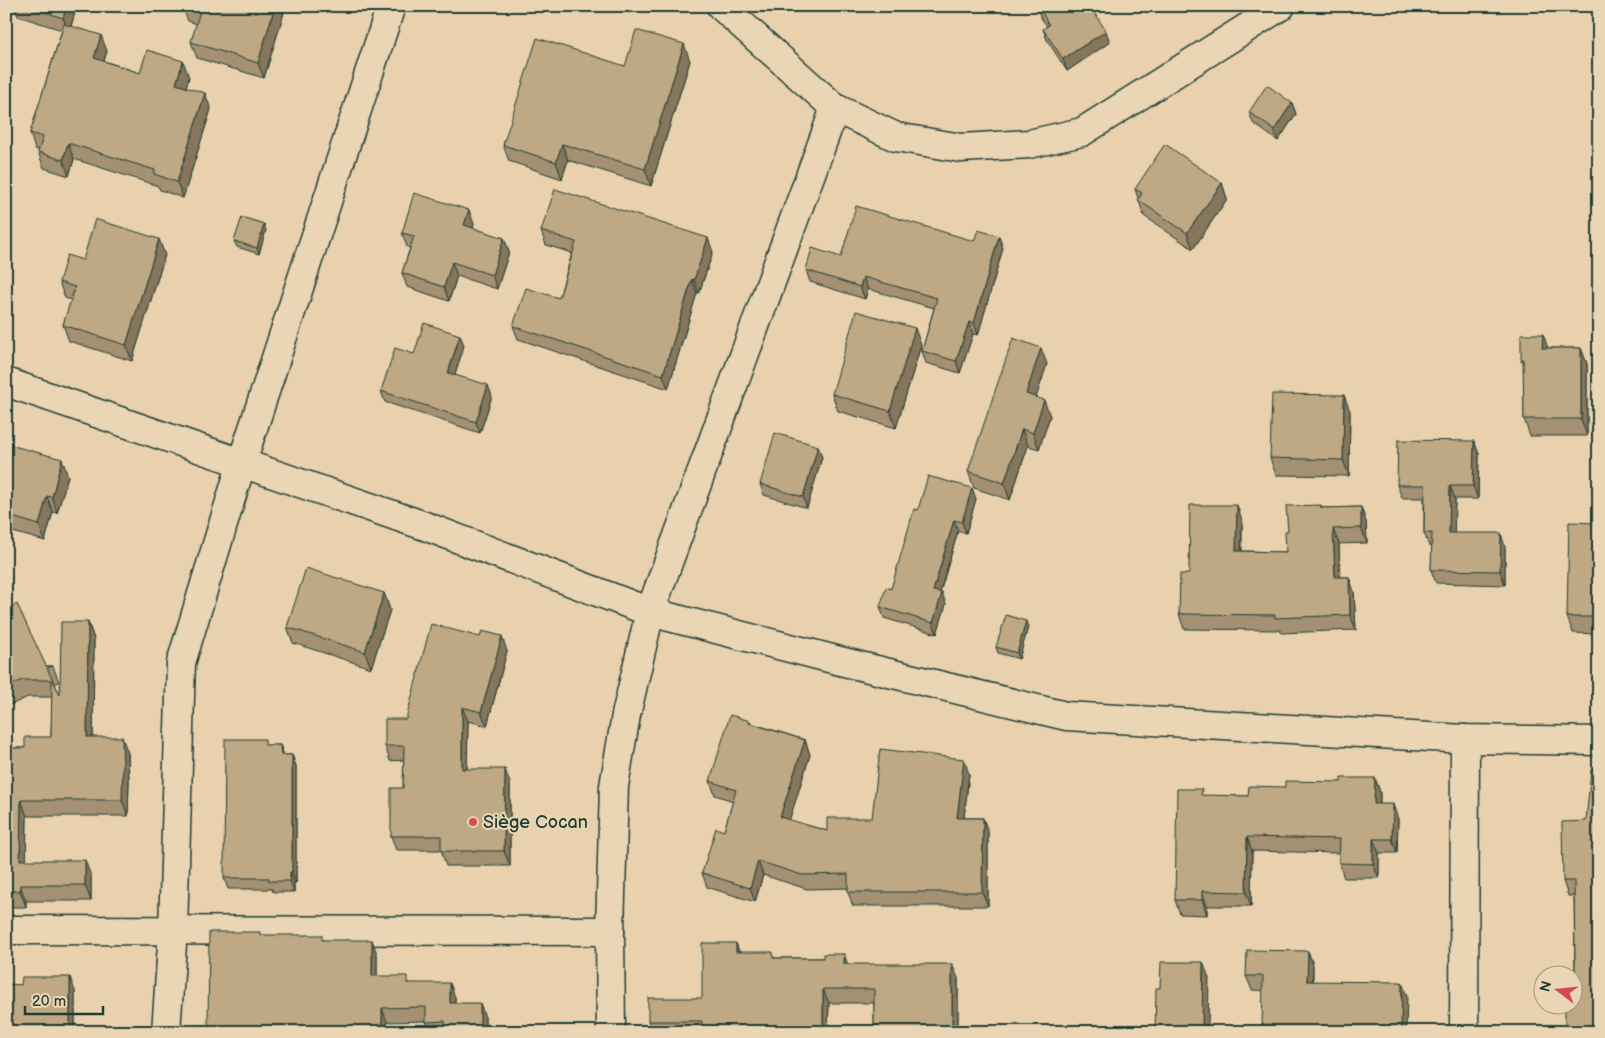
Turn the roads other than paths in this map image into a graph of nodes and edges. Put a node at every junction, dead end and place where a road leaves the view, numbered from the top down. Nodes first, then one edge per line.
1 (391, 6) edge
2 (721, 6) edge
3 (1281, 6) edge
4 (835, 108) junction
5 (6, 382) edge
6 (242, 462) junction
7 (650, 612) junction
8 (1466, 739) junction
9 (1599, 741) edge
10 (6, 930) edge
11 (173, 930) junction
12 (610, 931) junction
13 (166, 1032) edge
14 (611, 1032) edge
15 (1464, 1032) edge

1 - 6 street
2 - 4 street
3 - 4 street
4 - 7 street
5 - 6 street
6 - 7 street
6 - 11 street
7 - 8 street
7 - 12 street
8 - 9 street
8 - 15 street
10 - 11 street
11 - 12 street
11 - 13 street
12 - 14 street

